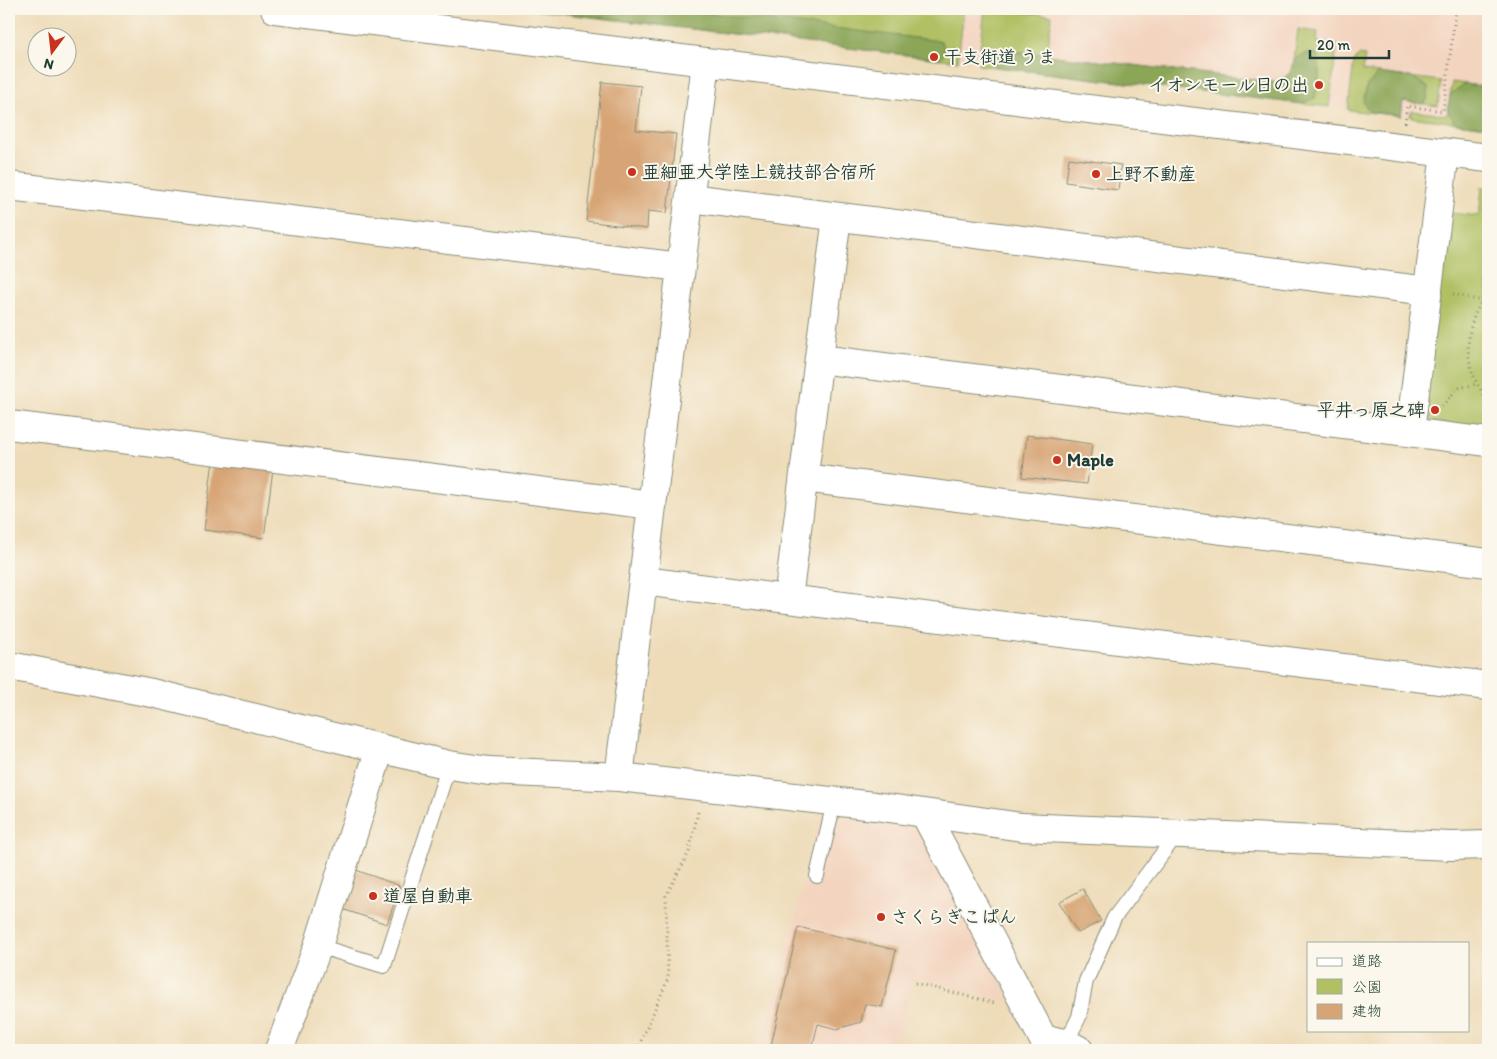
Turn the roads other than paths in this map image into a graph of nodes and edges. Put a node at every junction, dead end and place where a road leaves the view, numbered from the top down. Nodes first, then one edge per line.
1 (275, 9) edge
2 (706, 62) junction
3 (1445, 153) junction
4 (1488, 158) edge
5 (9, 186) edge
6 (690, 198) junction
7 (837, 217) junction
8 (682, 267) junction
9 (1437, 292) junction
10 (819, 360) junction
11 (9, 425) edge
12 (1410, 432) junction
13 (1488, 442) edge
14 (804, 478) junction
15 (652, 505) junction
16 (1488, 563) edge
17 (643, 581) junction
18 (788, 599) junction
19 (10, 670) edge
20 (1488, 686) edge
21 (380, 748) junction
22 (449, 765) junction
23 (619, 777) junction
24 (834, 802) junction
25 (925, 814) junction
26 (1177, 834) junction
27 (1488, 845) edge
28 (818, 876) dead end
29 (318, 946) junction
30 (1055, 1047) edge
31 (279, 1050) edge

1 - 2 street
2 - 3 street
2 - 6 street
3 - 4 street
3 - 9 street
5 - 8 street
6 - 7 street
6 - 8 street
7 - 9 street
7 - 10 street
8 - 15 street
9 - 12 street
10 - 12 street
10 - 14 street
11 - 15 street
12 - 13 street
14 - 16 street
14 - 18 street
15 - 17 street
17 - 18 street
17 - 23 street
18 - 20 street
19 - 21 street
21 - 22 street
21 - 29 street
22 - 23 street
22 - 29 lane
23 - 24 street
24 - 25 street
24 - 28 lane
25 - 26 street
25 - 30 street
26 - 27 street
26 - 30 lane
29 - 31 street

